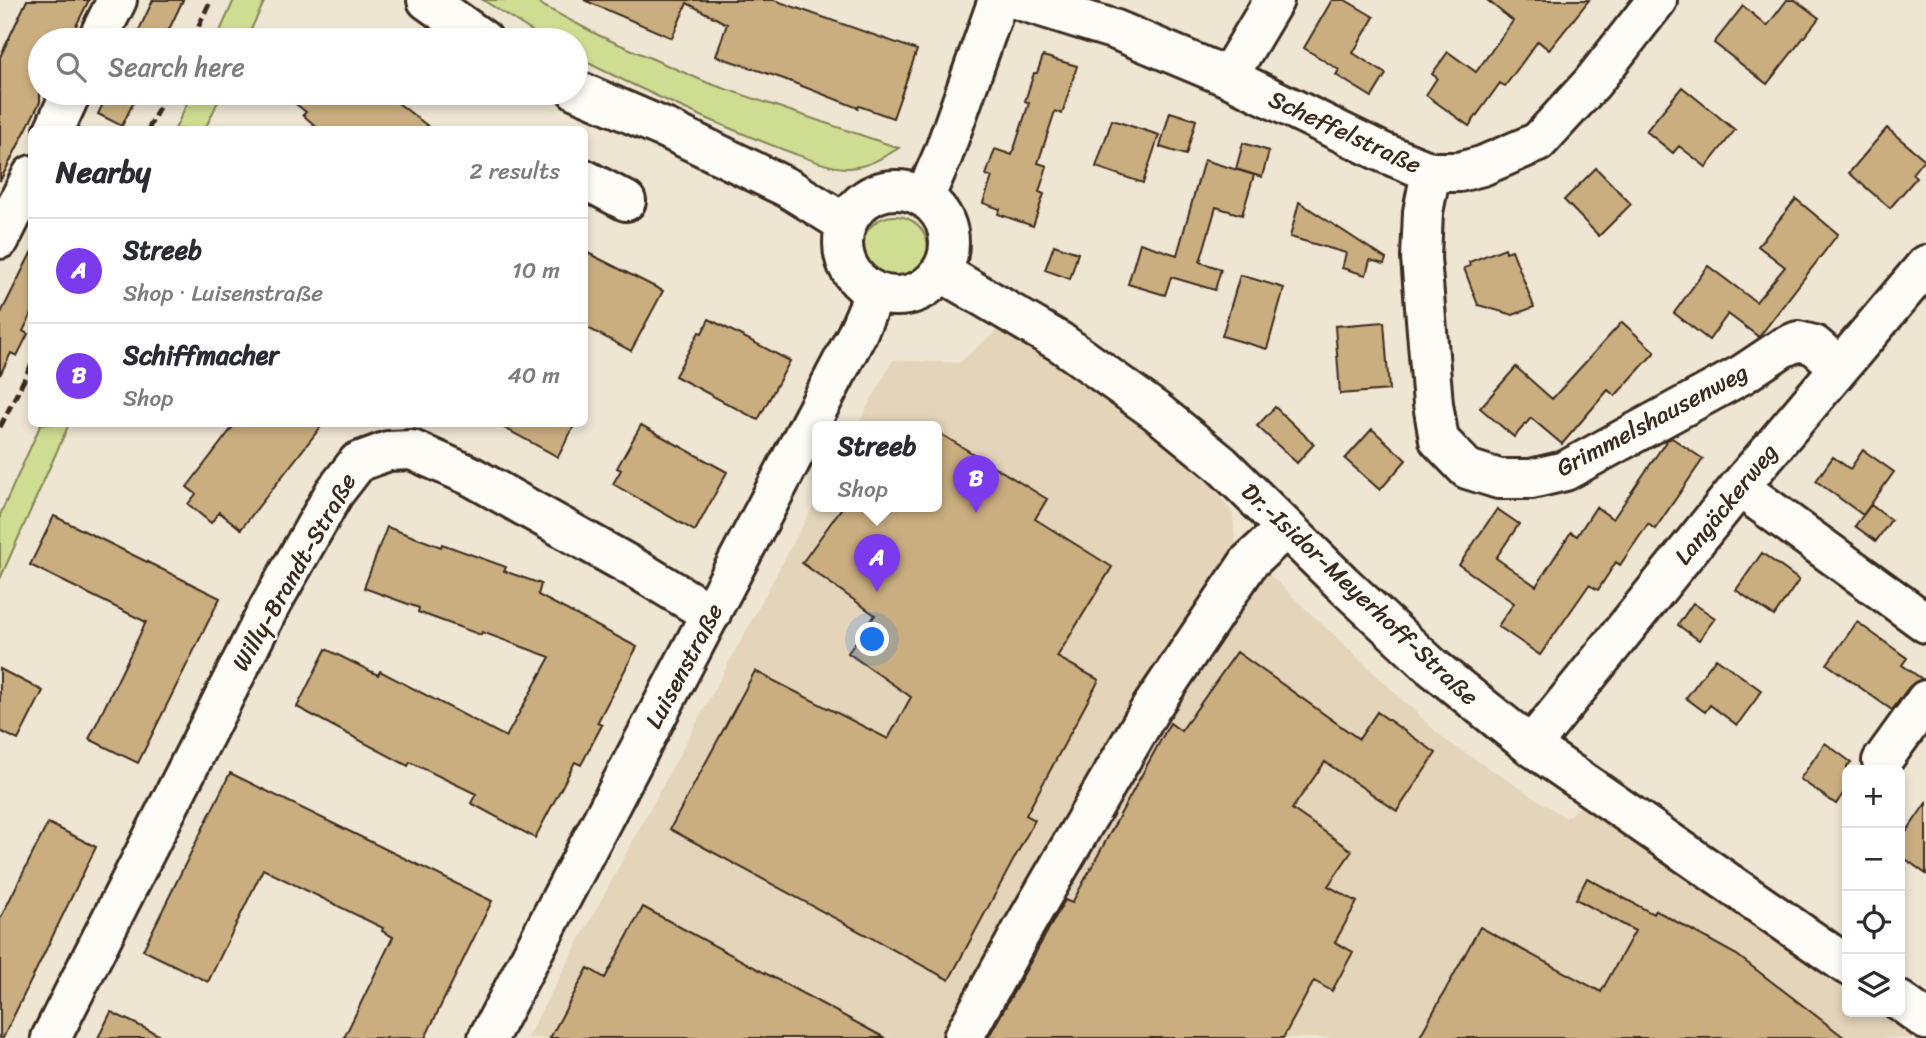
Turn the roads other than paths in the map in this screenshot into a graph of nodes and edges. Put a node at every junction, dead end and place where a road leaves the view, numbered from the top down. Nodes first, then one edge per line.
1 (117, 0) edge
2 (427, 0) edge
3 (998, 0) edge
4 (1019, 0) edge
5 (1274, 0) edge
6 (1657, 0) edge
7 (103, 28) edge
8 (466, 28) edge
9 (1228, 77) junction
10 (588, 95) edge
11 (66, 105) edge
12 (56, 126) edge
13 (1431, 172) junction
14 (588, 182) edge
15 (28, 183) edge
16 (924, 198) junction
17 (626, 201) dead end
18 (846, 224) junction
19 (0, 239) edge
20 (1926, 265) edge
21 (941, 272) junction
22 (875, 292) junction
23 (1840, 367) junction
24 (388, 437) edge
25 (1739, 487) junction
26 (1286, 528) junction
27 (711, 614) junction
28 (1926, 623) edge
29 (1926, 700) edge
30 (1531, 746) junction
31 (1882, 761) dead end
32 (1842, 962) edge
33 (1905, 1005) edge
34 (1926, 1020) edge
35 (51, 1038) edge
36 (488, 1038) edge
37 (963, 1038) edge

1 - 7 street
2 - 8 street
3 - 16 street
4 - 9 street, Scheffelstraße
5 - 9 street
6 - 13 street, Scheffelstraße
9 - 13 street, Scheffelstraße
10 - 18 street
11 - 12 street
13 - 23 street, Grimmelshausenweg
14 - 17 street
15 - 19 street
16 - 18 street
16 - 21 street
18 - 22 street
20 - 23 street, Langäckerweg
21 - 22 street
21 - 26 street, Dr.-Isidor-Meyerhoff-Straße
22 - 27 street, Luisenstraße
23 - 25 street, Langäckerweg
24 - 27 street, Willy-Brandt-Straße
24 - 35 street, Willy-Brandt-Straße
25 - 28 street
25 - 30 street, Langäckerweg
26 - 30 street, Dr.-Isidor-Meyerhoff-Straße
26 - 37 street
27 - 36 street, Luisenstraße
29 - 31 street
30 - 32 street, Dr.-Isidor-Meyerhoff-Straße
33 - 34 street

